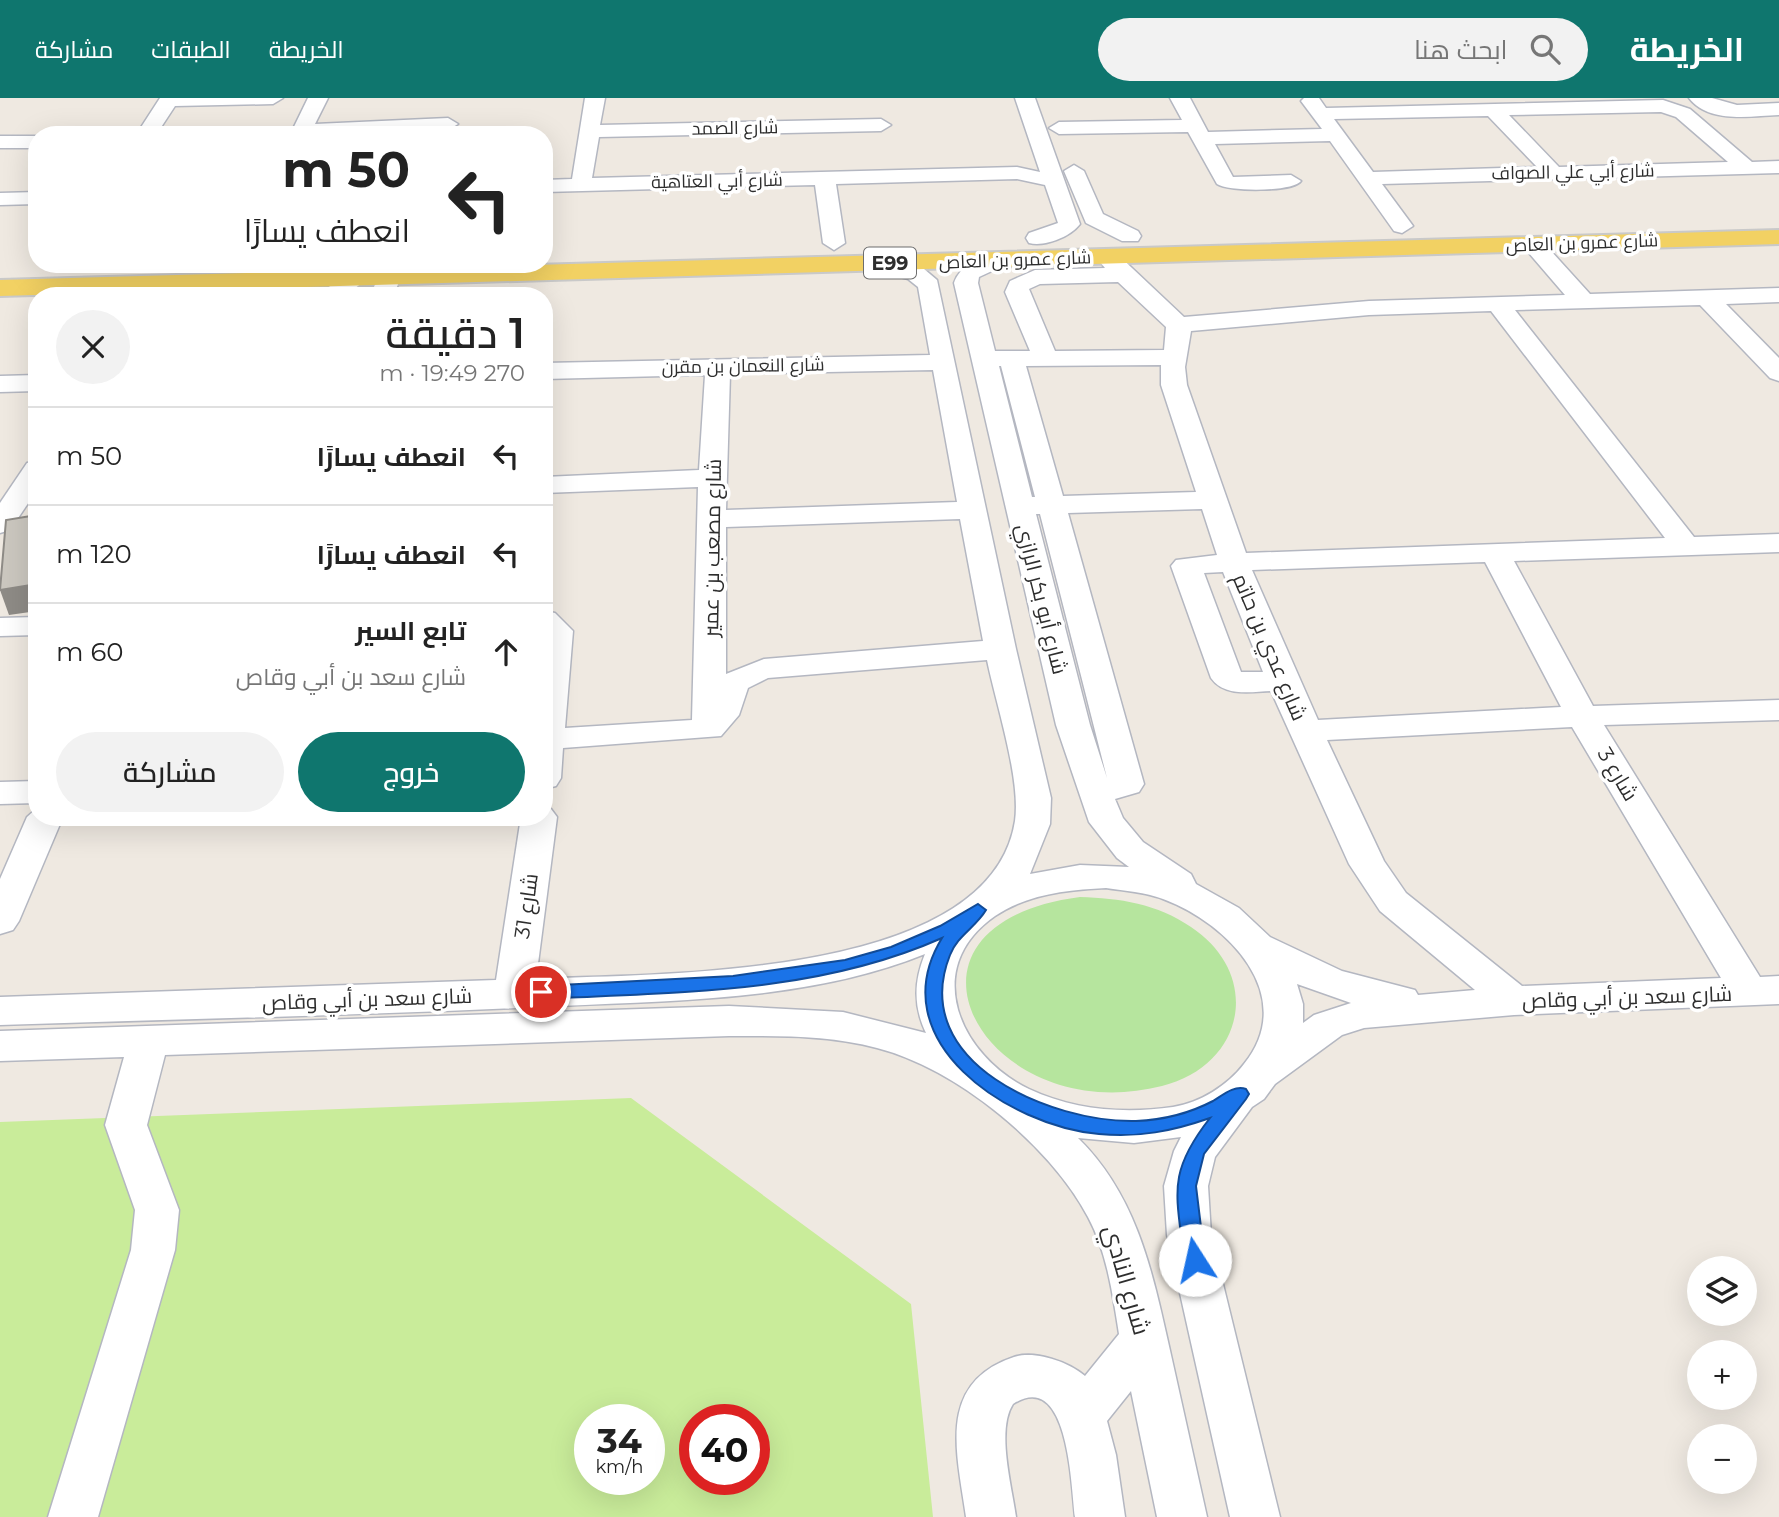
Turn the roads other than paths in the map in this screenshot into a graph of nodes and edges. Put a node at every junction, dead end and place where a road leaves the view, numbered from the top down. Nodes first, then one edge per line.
1 (273, 98) edge
2 (318, 98) edge
3 (595, 98) edge
4 (1025, 98) edge
5 (1180, 98) edge
6 (1699, 98) edge
7 (169, 99) edge
8 (1315, 106) edge
9 (1052, 108) dead end
10 (1492, 109) junction
11 (1779, 109) edge
12 (448, 123) edge
13 (152, 126) edge
14 (305, 126) edge
15 (399, 126) edge
16 (1059, 128) junction
17 (590, 131) junction
18 (1197, 132) junction
19 (1336, 135) junction
20 (0, 142) edge
21 (28, 142) edge
22 (1779, 167) edge
23 (1747, 168) junction
24 (1053, 171) junction
25 (1554, 173) junction
26 (890, 177) junction
27 (1366, 177) junction
28 (825, 179) junction
29 (1291, 181) dead end
30 (582, 185) junction
31 (553, 186) edge
32 (28, 198) edge
33 (0, 199) edge
34 (1779, 217) edge
35 (1402, 226) junction
36 (1130, 236) junction
37 (1779, 237) edge
38 (1037, 238) junction
39 (1317, 240) junction
40 (834, 243) junction
41 (1532, 244) junction
42 (746, 246) junction
43 (553, 250) edge
44 (998, 260) junction
45 (28, 263) edge
46 (0, 264) edge
47 (876, 264) junction
48 (1115, 266) junction
49 (712, 269) junction
50 (355, 279) junction
51 (272, 287) edge
52 (342, 287) edge
53 (385, 287) edge
54 (0, 288) edge
55 (28, 288) edge
56 (1779, 295) edge
57 (1706, 297) junction
58 (1584, 302) junction
59 (1498, 305) junction
60 (1178, 325) junction
61 (1171, 357) junction
62 (997, 359) junction
63 (1046, 359) junction
64 (942, 362) junction
65 (718, 367) junction
66 (553, 371) edge
67 (1779, 373) edge
68 (28, 383) edge
69 (0, 384) edge
70 (712, 478) junction
71 (553, 485) edge
72 (28, 487) edge
73 (1212, 500) junction
74 (1052, 505) junction
75 (1019, 506) junction
76 (973, 510) junction
77 (16, 512) edge
78 (712, 519) junction
79 (1779, 543) edge
80 (1685, 545) junction
81 (1494, 552) junction
82 (1234, 562) junction
83 (28, 626) edge
84 (0, 627) edge
85 (1000, 649) junction
86 (1283, 681) junction
87 (1779, 710) edge
88 (1582, 716) junction
89 (709, 729) junction
90 (1306, 732) junction
91 (553, 739) edge
92 (28, 792) edge
93 (0, 793) edge
94 (1096, 793) junction
95 (41, 826) edge
96 (538, 826) edge
97 (1209, 906) junction
98 (978, 910) junction
99 (0, 921) edge
100 (1260, 948) junction
101 (1764, 991) edge
102 (514, 994) junction
103 (1514, 1001) junction
104 (731, 1002) junction
105 (1474, 1006) junction
106 (0, 1012) edge
107 (148, 1041) junction
108 (0, 1046) edge
109 (991, 1087) junction
110 (1247, 1088) junction
111 (1144, 1339) junction
112 (1082, 1416) junction
113 (73, 1517) edge
114 (991, 1517) edge
115 (1100, 1517) edge
116 (1182, 1517) edge
117 (1255, 1517) edge

1 - 7 street
2 - 14 street
3 - 17 street
4 - 24 street
5 - 18 street
6 - 11 street
7 - 13 street
8 - 10 street
8 - 19 street
9 - 16 street
10 - 23 street
10 - 25 street
12 - 15 street
16 - 18 street
16 - 36 street
17 - 26 street, شارع الصمد
17 - 30 street
18 - 19 street
18 - 29 street
19 - 27 street
20 - 21 street
22 - 23 street, شارع أبي علي الصواف
23 - 25 street, شارع أبي علي الصواف
24 - 26 street, شارع أبي العتاهية
24 - 38 street
25 - 27 street, شارع أبي علي الصواف
26 - 28 street, شارع أبي العتاهية
27 - 35 street
28 - 30 street, شارع أبي العتاهية
28 - 40 street
30 - 31 street, شارع أبي العتاهية
32 - 33 street
34 - 35 main road, شارع عمرو بن العاص / E99
35 - 39 main road, شارع عمرو بن العاص / E99
36 - 38 main road, شارع عمرو بن العاص / E99
36 - 39 main road, شارع عمرو بن العاص / E99
37 - 41 main road, شارع عمرو بن العاص / E99
38 - 40 main road, شارع عمرو بن العاص / E99
39 - 41 main road, شارع عمرو بن العاص / E99
39 - 48 main road, شارع عمرو بن العاص / E99
40 - 42 main road, شارع عمرو بن العاص / E99
41 - 58 street
42 - 43 main road, شارع عمرو بن العاص / E99
42 - 49 main road
44 - 47 main road, شارع عمرو بن العاص / E99
44 - 48 main road, شارع عمرو بن العاص / E99
44 - 62 street, شارع أبو بكر الرازي
45 - 46 main road
47 - 49 main road, شارع عمرو بن العاص / E99
47 - 64 street
48 - 60 street
48 - 63 street
49 - 53 main road, شارع عمرو بن العاص / E99
50 - 51 main road, شارع عمرو بن العاص / E99
50 - 52 street
50 - 53 main road, شارع عمرو بن العاص / E99
54 - 55 main road, شارع عمرو بن العاص / E99
56 - 57 street
57 - 58 street
57 - 67 street
58 - 59 street
59 - 60 street
59 - 80 street
60 - 61 street, شارع عدي بن حاتم
61 - 63 street
61 - 73 street, شارع عدي بن حاتم
62 - 63 street
62 - 74 street
62 - 75 street, شارع أبو بكر الرازي
64 - 65 street, شارع النعمان بن مقرن
64 - 76 street
65 - 66 street, شارع النعمان بن مقرن
65 - 70 street, شارع مصعب بن عمير
68 - 69 street
70 - 71 street
70 - 78 street, شارع مصعب بن عمير
72 - 77 street
73 - 74 street
73 - 82 street, شارع عدي بن حاتم
74 - 75 street
74 - 94 street
75 - 94 street, شارع أبو بكر الرازي
76 - 78 street
76 - 85 street
78 - 89 street, شارع مصعب بن عمير
79 - 80 street
80 - 81 street
81 - 82 street
81 - 88 street, شارع 3
82 - 86 street, شارع عدي بن حاتم
82 - 86 street
83 - 84 street
85 - 89 street
85 - 98 street
86 - 90 street, شارع عدي بن حاتم
87 - 88 street
88 - 90 street
88 - 101 street, شارع 3
89 - 91 street
90 - 103 street, شارع عدي بن حاتم
92 - 93 street
94 - 97 street, شارع أبو بكر الرازي
95 - 99 street
96 - 102 street, شارع 31
97 - 98 street
97 - 100 street
98 - 104 street
98 - 109 street
100 - 105 street, شارع سعد بن أبي وقاص
100 - 110 street
101 - 103 street, شارع سعد بن أبي وقاص
102 - 104 street, شارع سعد بن أبي وقاص
102 - 106 street, شارع سعد بن أبي وقاص
103 - 105 street, شارع سعد بن أبي وقاص
104 - 107 street, شارع سعد بن أبي وقاص
104 - 109 street
105 - 110 street, شارع سعد بن أبي وقاص
107 - 108 street, شارع سعد بن أبي وقاص
107 - 113 street
109 - 110 street
109 - 111 street, شارع النادي
110 - 117 street
111 - 112 street
111 - 116 street, شارع النادي
112 - 114 street
112 - 115 street

